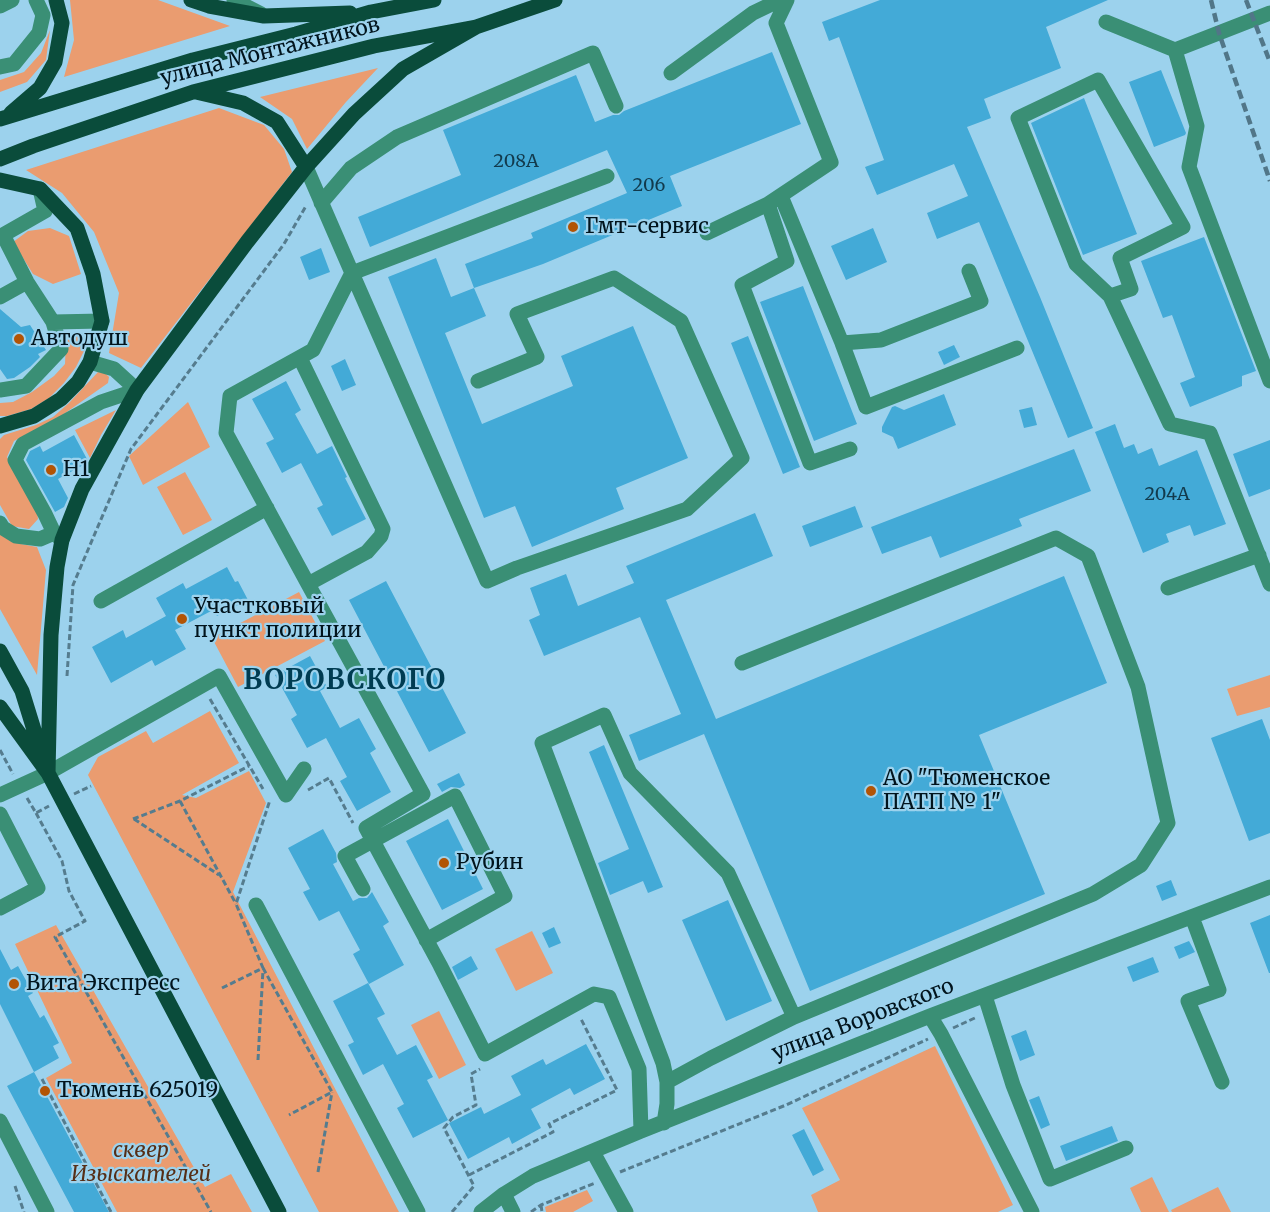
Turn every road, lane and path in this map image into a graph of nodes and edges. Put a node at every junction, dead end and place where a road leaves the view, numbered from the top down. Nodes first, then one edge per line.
1 (12, 0) edge
2 (36, 0) edge
3 (56, 0) edge
4 (191, 0) edge
5 (234, 0) edge
6 (434, 0) edge
7 (555, 0) edge
8 (780, 0) edge
9 (787, 0) edge
10 (0, 6) edge
11 (378, 6) edge
12 (1270, 13) edge
13 (264, 16) junction
14 (1106, 22) dead end
15 (476, 27) junction
16 (1175, 50) junction
17 (0, 67) edge
18 (671, 73) dead end
19 (193, 92) junction
20 (616, 106) dead end
21 (3, 118) edge
22 (0, 159) edge
23 (306, 167) junction
24 (607, 176) dead end
25 (0, 180) edge
26 (40, 189) junction
27 (318, 197) junction
28 (775, 200) junction
29 (707, 233) dead end
30 (969, 271) dead end
31 (352, 273) junction
32 (27, 282) junction
33 (1110, 296) junction
34 (0, 297) edge
35 (102, 321) junction
36 (52, 322) junction
37 (842, 343) junction
38 (1017, 348) dead end
39 (300, 358) junction
40 (90, 362) junction
41 (478, 381) dead end
42 (1270, 381) edge
43 (0, 390) edge
44 (137, 390) junction
45 (0, 426) edge
46 (850, 449) dead end
47 (267, 508) junction
48 (0, 523) edge
49 (58, 536) junction
50 (1258, 555) junction
51 (308, 584) junction
52 (1270, 584) edge
53 (1168, 588) dead end
54 (101, 601) dead end
55 (0, 651) edge
56 (742, 663) dead end
57 (67, 677) dead end
58 (210, 698) dead end
59 (0, 707) edge
60 (249, 766) junction
61 (304, 769) dead end
62 (48, 773) junction
63 (0, 795) edge
64 (180, 801) junction
65 (36, 813) dead end
66 (0, 814) edge
67 (372, 841) junction
68 (220, 876) junction
69 (1270, 887) edge
70 (363, 889) dead end
71 (236, 904) junction
72 (256, 905) dead end
73 (0, 908) edge
74 (1192, 917) junction
75 (426, 940) junction
76 (263, 968) junction
77 (222, 988) dead end
78 (985, 996) junction
79 (991, 1011) junction
80 (930, 1016) junction
81 (580, 1017) dead end
82 (794, 1017) junction
83 (941, 1034) junction
84 (258, 1060) dead end
85 (483, 1067) dead end
86 (42, 1079) dead end
87 (667, 1082) junction
88 (1222, 1082) dead end
89 (332, 1092) junction
90 (289, 1115) dead end
91 (0, 1121) edge
92 (664, 1123) junction
93 (641, 1131) junction
94 (1126, 1148) dead end
95 (593, 1152) junction
96 (318, 1172) dead end
97 (469, 1175) junction
98 (607, 1178) junction
99 (14, 1183) dead end
100 (504, 1194) junction
101 (541, 1205) junction
102 (24, 1212) edge
103 (47, 1212) edge
104 (111, 1212) edge
105 (211, 1212) edge
106 (279, 1212) edge
107 (418, 1212) edge
108 (452, 1212) edge
109 (481, 1212) edge
110 (513, 1212) edge
111 (531, 1212) edge
112 (542, 1212) edge
113 (626, 1212) edge
114 (1032, 1212) edge

1 - 10 street
2 - 17 street
3 - 21 main road
4 - 13 main road
5 - 13 street
6 - 11 main road, улица Монтажников
7 - 15 main road, улица Монтажников
8 - 18 street
9 - 28 street
11 - 13 main road
11 - 21 main road, улица Монтажников
12 - 16 street
14 - 16 street
15 - 19 main road, улица Монтажников
15 - 23 main road
16 - 42 street
19 - 22 main road, улица Монтажников
19 - 23 main road
20 - 27 street
23 - 27 street
23 - 44 main road
24 - 31 street
25 - 26 main road
26 - 32 street
26 - 35 main road
27 - 31 street
27 - 57 path
28 - 29 street
28 - 37 street
28 - 46 street
30 - 37 street
31 - 39 street
31 - 41 street
32 - 34 street
32 - 36 street
33 - 33 street
33 - 50 street
35 - 36 street
35 - 40 main road
36 - 43 street
37 - 38 street
39 - 47 street
39 - 51 street
40 - 44 street
40 - 45 main road
44 - 49 main road
44 - 49 street
47 - 51 street
47 - 54 street
48 - 49 street
49 - 62 main road
50 - 52 street
50 - 53 street
51 - 67 street
55 - 62 main road
56 - 82 street
58 - 60 path
59 - 62 main road
60 - 64 path
60 - 71 path
61 - 62 street
62 - 63 street
62 - 106 main road
64 - 68 path
64 - 68 path
65 - 105 path
66 - 73 street
67 - 70 street
67 - 75 street
67 - 75 street
68 - 71 path
69 - 74 street, улица Воровского
71 - 76 path
72 - 107 street
74 - 78 street, улица Воровского
74 - 88 street
75 - 93 street
76 - 77 path
76 - 84 path
76 - 89 path
78 - 79 street
78 - 80 street, улица Воровского
79 - 83 path
79 - 94 street
80 - 83 street
80 - 92 street, улица Воровского
81 - 97 path
82 - 87 street
82 - 87 street
83 - 98 path
83 - 114 street
85 - 97 path
86 - 104 path
87 - 92 street
89 - 90 path
89 - 96 path
91 - 103 street
92 - 93 street, улица Воровского
93 - 95 street, улица Воровского
95 - 98 street
95 - 100 street, улица Воровского
97 - 108 path
98 - 101 path
98 - 113 street
99 - 102 path
100 - 109 street, улица Воровского
100 - 110 street
101 - 111 path
101 - 112 path

